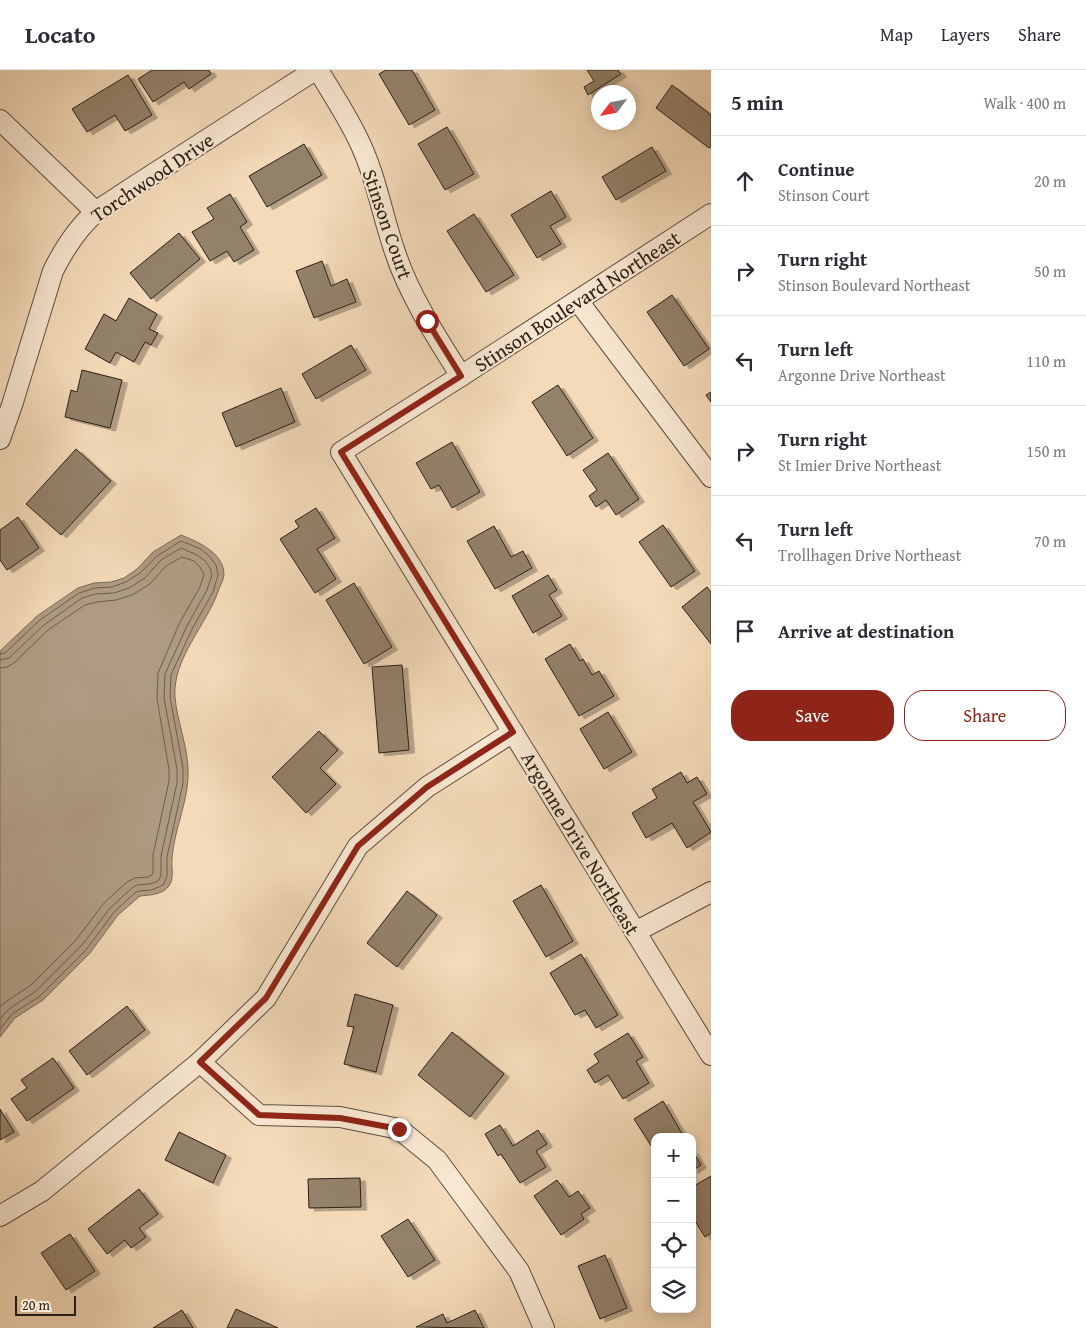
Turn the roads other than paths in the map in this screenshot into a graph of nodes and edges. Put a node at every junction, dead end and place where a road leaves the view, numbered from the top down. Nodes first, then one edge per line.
1 (316, 70) edge
2 (0, 120) edge
3 (96, 212) junction
4 (711, 214) edge
5 (578, 301) junction
6 (461, 376) junction
7 (0, 438) edge
8 (341, 452) joint
9 (711, 477) edge
10 (513, 732) junction
11 (711, 892) edge
12 (635, 932) junction
13 (711, 1056) edge
14 (200, 1062) junction
15 (0, 1216) edge
16 (544, 1328) edge

1 - 3 street, Torchwood Drive
1 - 6 street, Stinson Court
2 - 3 street
3 - 7 street, Torchwood Drive
4 - 5 street, Stinson Boulevard Northeast
5 - 6 street, Stinson Boulevard Northeast
5 - 9 street
6 - 8 street, Stinson Boulevard Northeast
8 - 10 street, Argonne Drive Northeast
10 - 12 street, Argonne Drive Northeast
10 - 14 street
11 - 12 street
12 - 13 street, Argonne Drive Northeast
14 - 15 street
14 - 16 street

